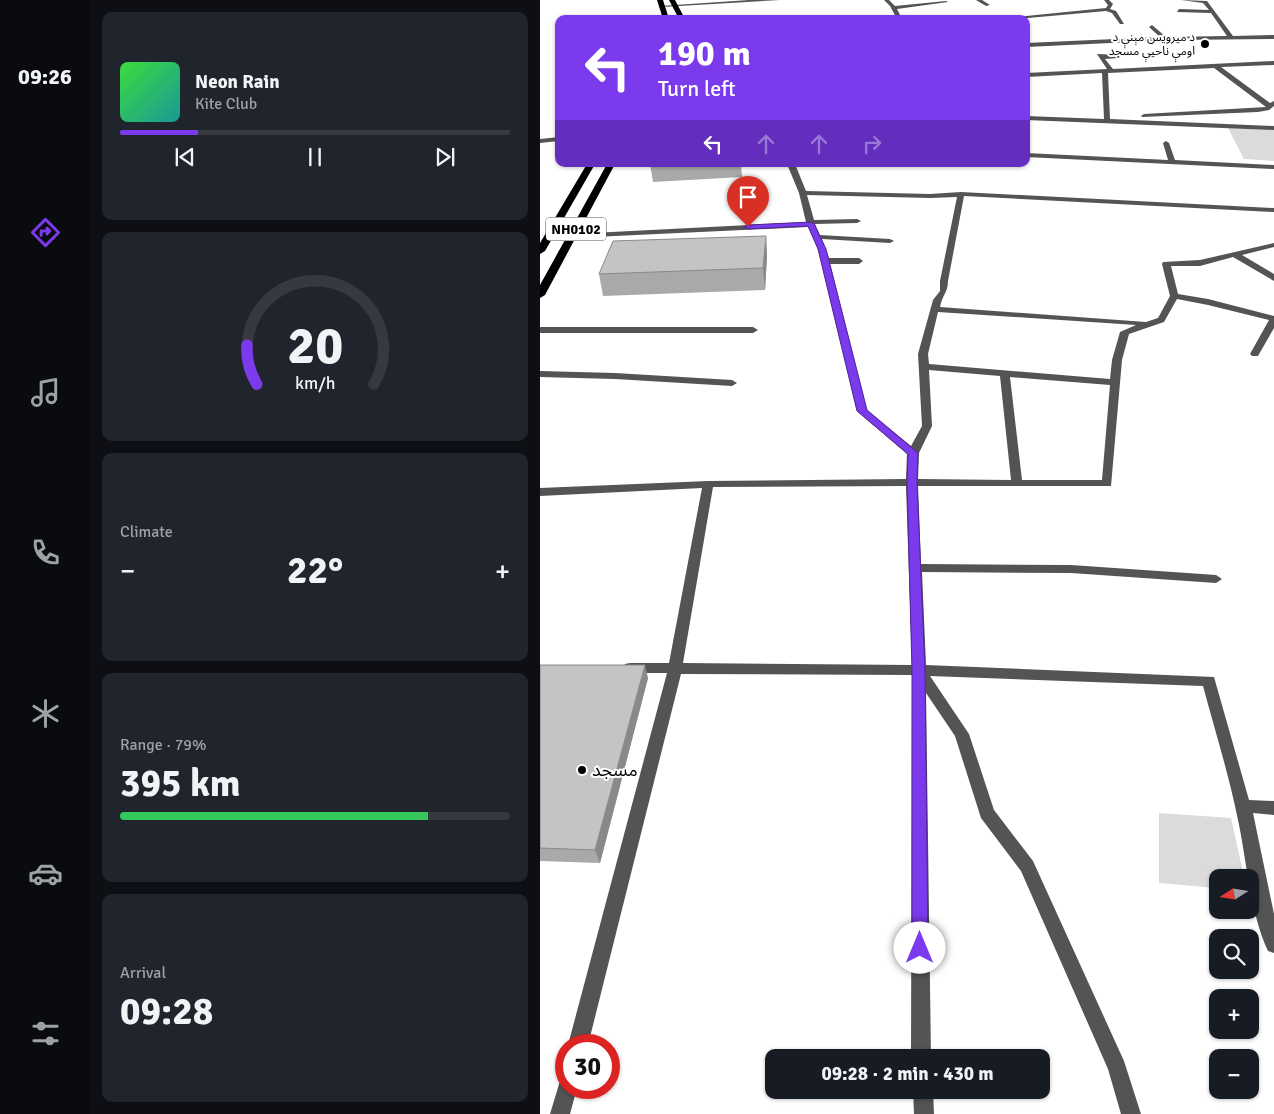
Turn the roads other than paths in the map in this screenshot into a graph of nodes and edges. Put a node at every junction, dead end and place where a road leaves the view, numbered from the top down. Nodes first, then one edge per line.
1 (778, 0) edge
2 (886, 0) edge
3 (978, 0) edge
4 (1106, 0) edge
5 (1183, 0) edge
6 (1241, 0) edge
7 (740, 1) edge
8 (1205, 1) edge
9 (946, 2) dead end
10 (661, 3) edge
11 (673, 3) edge
12 (1257, 3) dead end
13 (988, 5) dead end
14 (894, 8) junction
15 (1107, 9) junction
16 (1179, 11) dead end
17 (1213, 12) junction
18 (665, 15) edge
19 (680, 15) edge
20 (898, 15) edge
21 (1030, 16) edge
22 (1122, 22) dead end
23 (1152, 27) dead end
24 (1231, 37) junction
25 (1264, 37) junction
26 (1274, 37) edge
27 (1164, 38) junction
28 (1274, 43) edge
29 (1030, 45) edge
30 (1119, 56) dead end
31 (1274, 63) edge
32 (1215, 66) junction
33 (1108, 71) junction
34 (1030, 75) edge
35 (1271, 104) edge
36 (1030, 118) edge
37 (1107, 121) junction
38 (1274, 128) edge
39 (555, 139) edge
40 (540, 141) edge
41 (1166, 143) dead end
42 (1030, 155) edge
43 (1172, 162) junction
44 (590, 167) edge
45 (609, 167) edge
46 (792, 167) edge
47 (1274, 167) edge
48 (803, 193) junction
49 (961, 194) junction
50 (1274, 210) edge
51 (857, 221) dead end
52 (810, 223) junction
53 (572, 236) junction
54 (817, 237) junction
55 (890, 241) dead end
56 (1274, 246) edge
57 (540, 251) edge
58 (1235, 255) junction
59 (825, 261) junction
60 (859, 261) dead end
61 (1274, 278) edge
62 (540, 295) edge
63 (1174, 296) junction
64 (935, 309) junction
65 (1274, 319) edge
66 (1148, 324) junction
67 (540, 330) edge
68 (753, 330) dead end
69 (1254, 354) dead end
70 (924, 367) junction
71 (540, 374) edge
72 (1005, 374) junction
73 (1115, 382) junction
74 (732, 383) dead end
75 (913, 453) junction
76 (912, 482) junction
77 (1017, 483) junction
78 (708, 484) junction
79 (540, 492) edge
80 (915, 568) junction
81 (1216, 579) dead end
82 (617, 668) edge
83 (675, 668) junction
84 (918, 670) junction
85 (1243, 806) junction
86 (1274, 808) edge
87 (1274, 945) edge
88 (581, 1034) edge
89 (921, 1049) edge
90 (564, 1099) edge
91 (923, 1099) edge
92 (560, 1114) edge
93 (924, 1114) edge
94 (1131, 1114) edge

1 - 7 street
2 - 14 street
3 - 13 street
4 - 15 street
5 - 8 street
6 - 12 street
7 - 11 street
8 - 17 street
9 - 14 street
10 - 11 street
10 - 18 highway
11 - 19 highway
14 - 20 street
15 - 21 street
15 - 22 street
16 - 17 street
17 - 24 street
23 - 27 street
24 - 25 street
24 - 27 street
25 - 26 street
25 - 28 street
27 - 29 street
30 - 33 street
31 - 32 street
32 - 33 street
32 - 35 street
33 - 34 street
33 - 37 street
35 - 37 street
36 - 37 street
37 - 38 street
39 - 40 street
41 - 43 street
42 - 43 street
43 - 47 street
44 - 57 highway, NH0102
45 - 53 highway, NH0102
46 - 48 street
48 - 49 street
48 - 52 street
49 - 50 street
49 - 64 street
51 - 52 street
52 - 53 street
52 - 54 street
53 - 62 highway, NH0102
54 - 55 street
54 - 59 street
56 - 58 street
58 - 61 street
58 - 63 street
59 - 60 street
59 - 75 street
63 - 65 street
63 - 66 street
64 - 66 street
64 - 70 street
65 - 69 street
66 - 73 street
67 - 68 street
70 - 72 street
70 - 75 street
71 - 74 street
72 - 73 street
72 - 77 street
73 - 77 street
75 - 76 street
76 - 77 street
76 - 78 street
76 - 80 street
78 - 79 street
78 - 83 street
80 - 81 street
80 - 84 street
82 - 83 street
83 - 84 street
83 - 88 street
84 - 85 street
84 - 89 street
84 - 94 street
85 - 86 street
85 - 87 street
90 - 92 street
91 - 93 street

